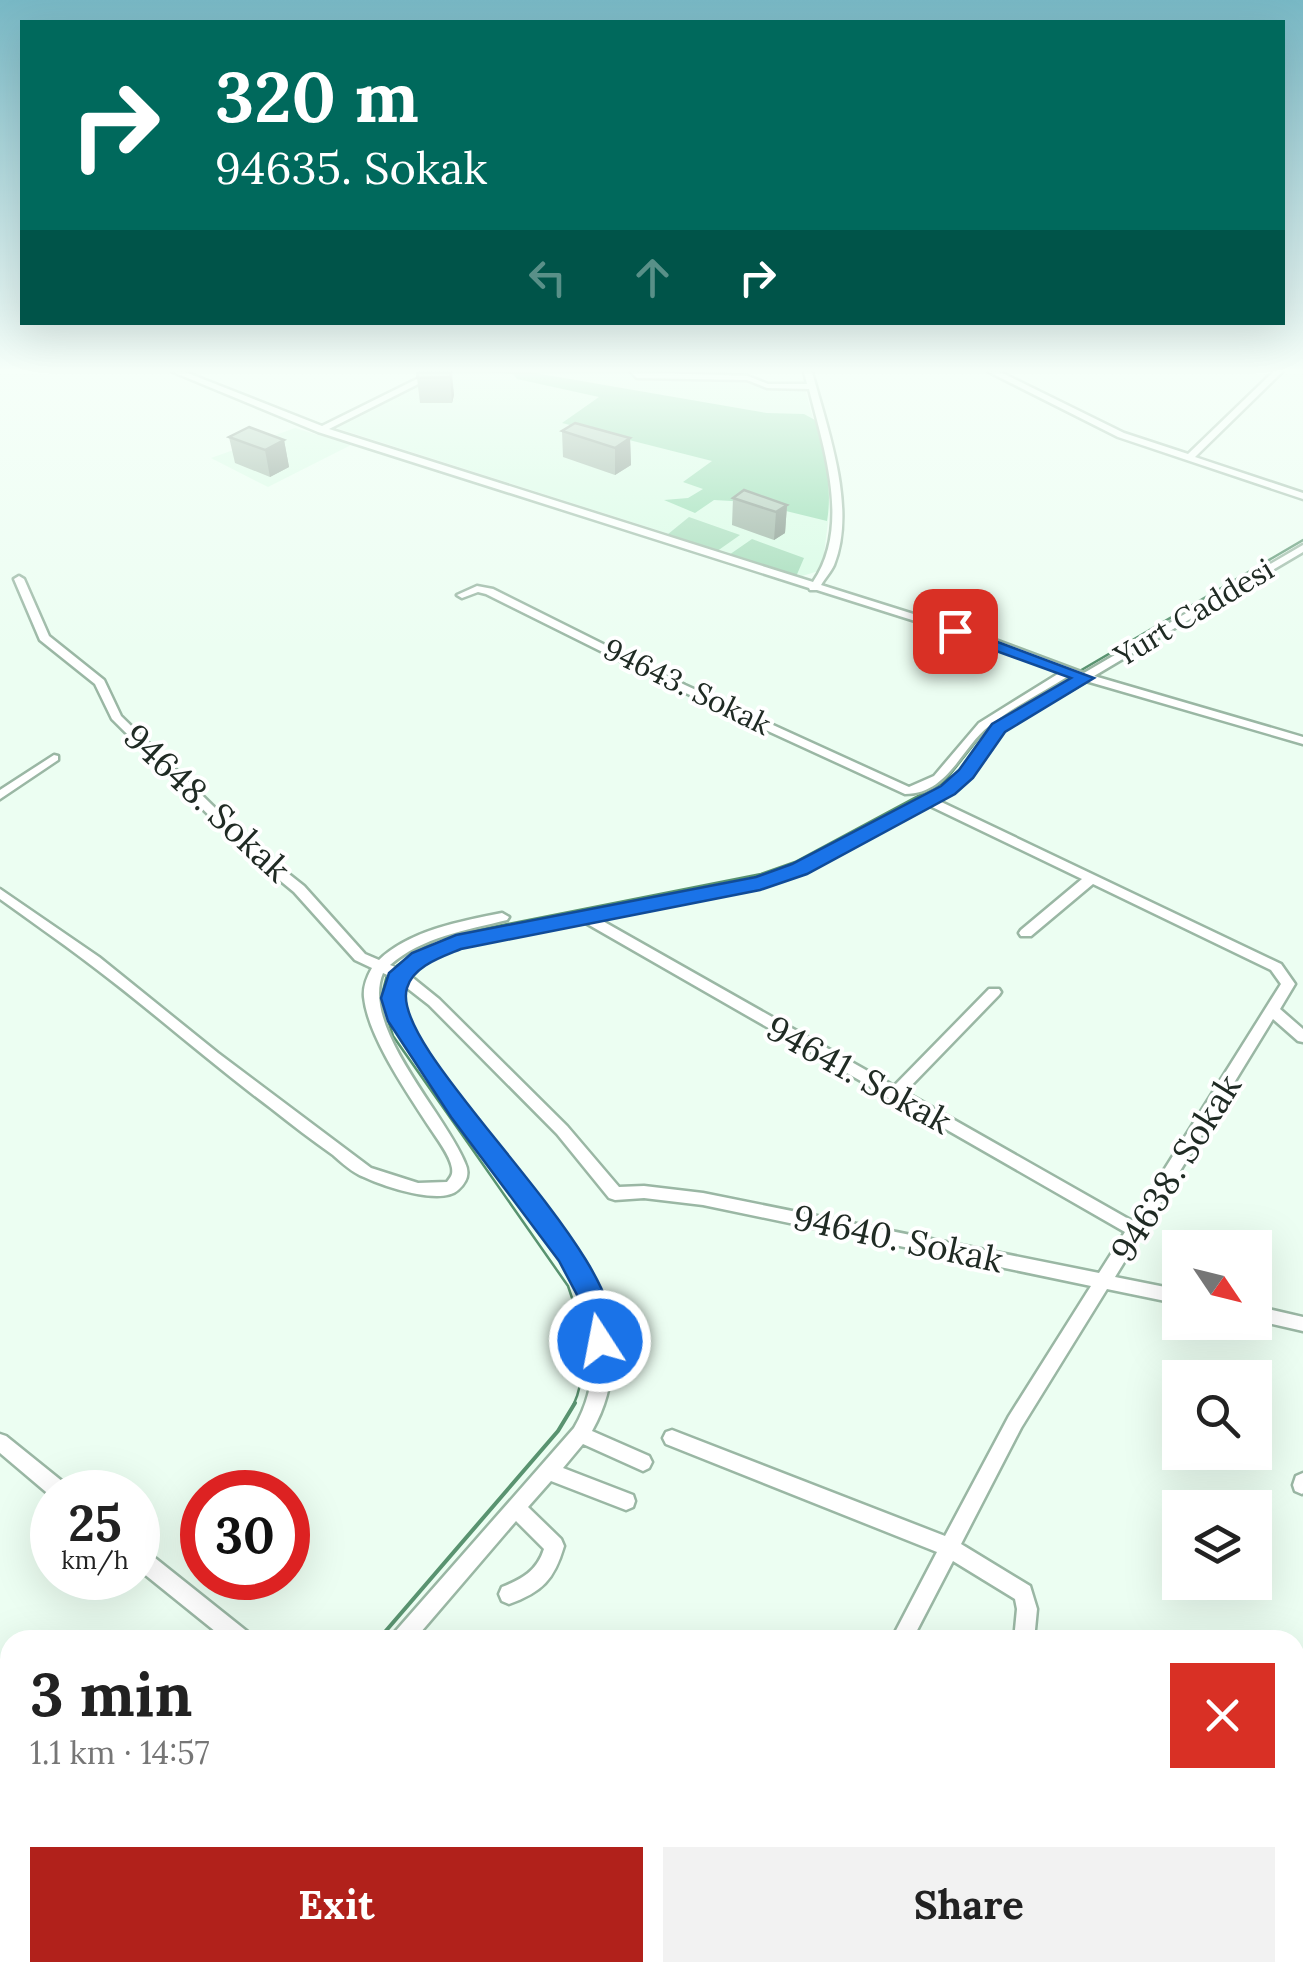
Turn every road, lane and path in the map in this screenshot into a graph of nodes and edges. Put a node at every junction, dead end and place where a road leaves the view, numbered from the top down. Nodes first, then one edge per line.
1 (428, 464) edge
2 (831, 464) edge
3 (1205, 464) edge
4 (1303, 496) edge
5 (1303, 548) edge
6 (18, 579) dead end
7 (814, 588) junction
8 (462, 595) dead end
9 (1069, 670) junction
10 (1085, 678) junction
11 (1303, 742) edge
12 (54, 758) dead end
13 (0, 796) edge
14 (930, 801) junction
15 (1091, 879) junction
16 (0, 894) edge
17 (502, 916) dead end
18 (584, 916) junction
19 (1026, 933) dead end
20 (379, 967) junction
21 (400, 975) junction
22 (994, 992) dead end
23 (1278, 1015) junction
24 (1303, 1022) edge
25 (1303, 1037) edge
26 (894, 1095) junction
27 (615, 1194) joint
28 (1136, 1231) junction
29 (1105, 1280) junction
30 (1162, 1292) edge
31 (1272, 1317) edge
32 (1303, 1324) edge
33 (580, 1434) junction
34 (672, 1438) dead end
35 (0, 1442) edge
36 (643, 1462) dead end
37 (34, 1470) edge
38 (549, 1471) junction
39 (626, 1501) dead end
40 (516, 1508) junction
41 (948, 1547) junction
42 (160, 1574) edge
43 (509, 1594) dead end
44 (230, 1630) edge
45 (410, 1630) edge
46 (907, 1630) edge
47 (1025, 1630) edge

1 - 7 street
2 - 7 street
3 - 4 street
5 - 10 street, Yurt Caddesi
6 - 20 street, 94648. Sokak
7 - 9 street
8 - 9 street, 94643. Sokak
9 - 10 street
10 - 11 street
10 - 14 street, Yurt Caddesi
12 - 13 street
14 - 15 street, 94638. Sokak
14 - 18 street, Yurt Caddesi
15 - 19 street
15 - 23 street, 94638. Sokak
16 - 20 street
17 - 20 street
18 - 21 street, Yurt Caddesi
18 - 26 street, 94641. Sokak
20 - 21 street, 94648. Sokak
21 - 27 street, 94648. Sokak
21 - 33 street
22 - 26 street
23 - 24 street
23 - 25 street
23 - 28 street, 94638. Sokak
26 - 28 street, 94641. Sokak
27 - 29 street, 94640. Sokak
28 - 29 street, 94638. Sokak
29 - 30 street, 94640. Sokak
29 - 41 street, 94638. Sokak
31 - 32 street
33 - 36 street
33 - 38 street
34 - 41 street
35 - 37 street
38 - 39 street
38 - 40 street
40 - 43 street
40 - 45 street
41 - 46 street, 94638. Sokak
41 - 47 street
42 - 44 street

